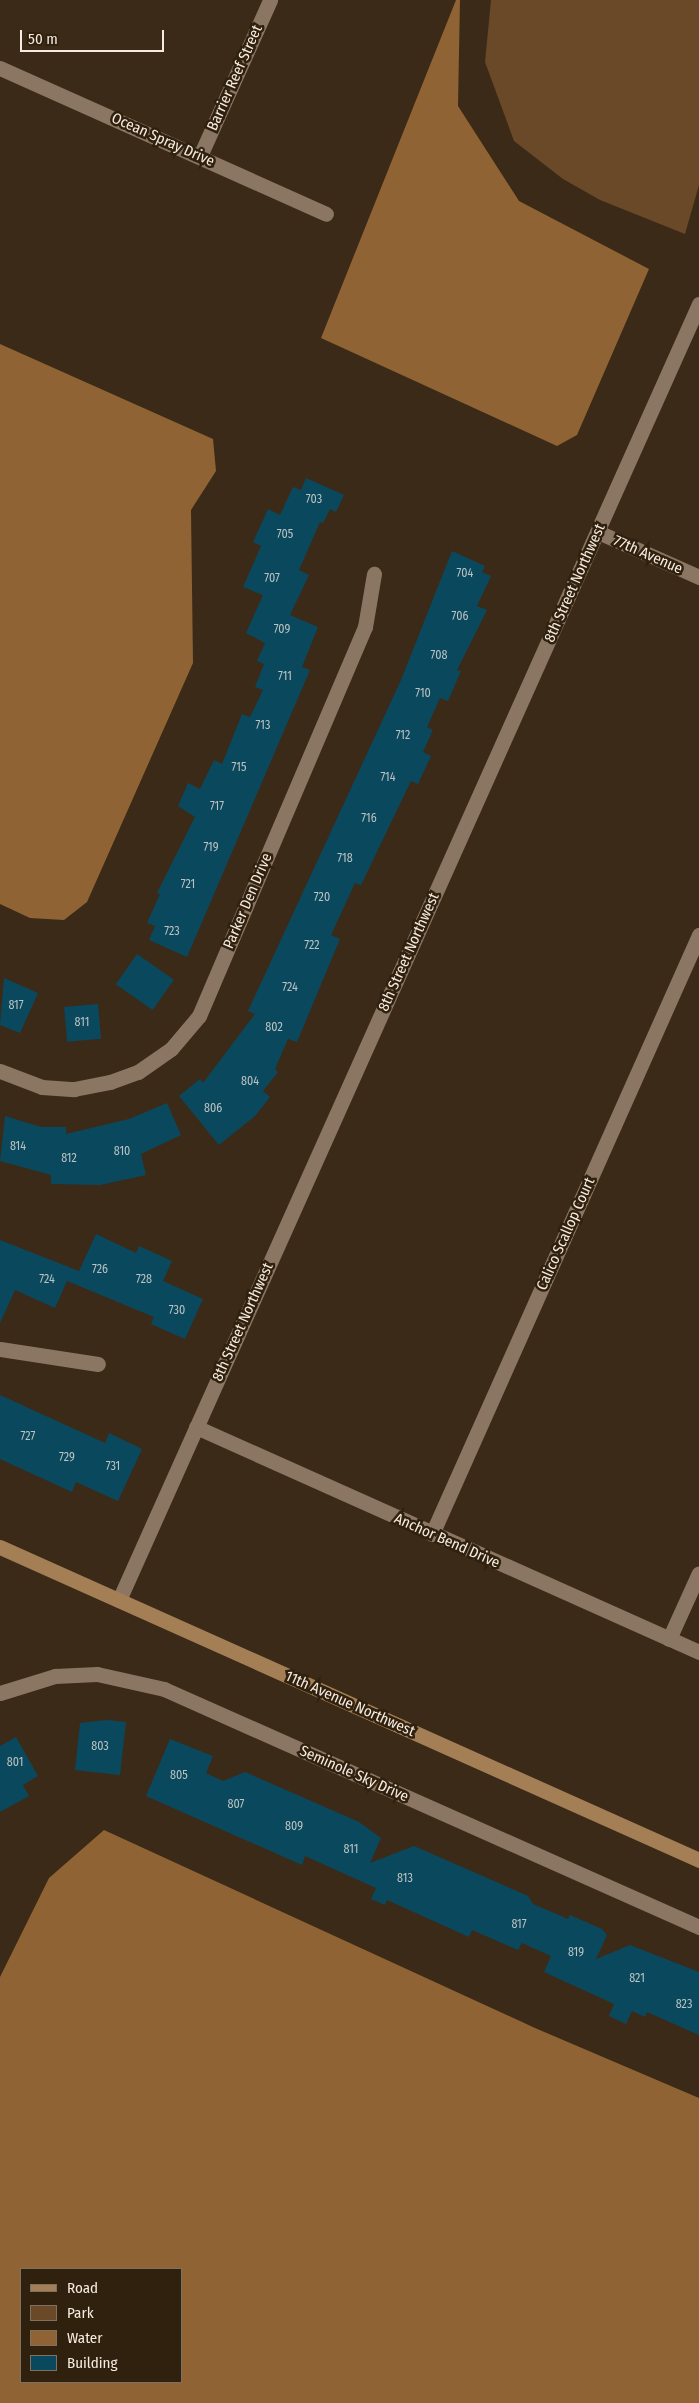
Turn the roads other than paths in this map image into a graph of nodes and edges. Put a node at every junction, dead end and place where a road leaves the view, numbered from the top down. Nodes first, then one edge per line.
1 (270, 0) edge
2 (0, 68) edge
3 (200, 156) junction
4 (326, 214) dead end
5 (699, 304) edge
6 (598, 532) junction
7 (374, 574) dead end
8 (699, 577) edge
9 (699, 935) edge
10 (0, 1070) edge
11 (0, 1349) edge
12 (98, 1364) dead end
13 (196, 1427) junction
14 (432, 1534) junction
15 (0, 1547) edge
16 (699, 1573) edge
17 (119, 1600) junction
18 (669, 1639) junction
19 (699, 1652) edge
20 (0, 1693) edge
21 (699, 1860) edge
22 (699, 1927) edge

1 - 3 street, Barrier Reef Street
2 - 3 street, Ocean Spray Drive
3 - 4 street, Ocean Spray Drive
5 - 6 street, 8th Street Northwest
6 - 8 street, 77th Avenue
6 - 13 street, 8th Street Northwest
7 - 10 street, Parker Den Drive
9 - 14 street, Calico Scallop Court
11 - 12 street
13 - 14 street, Anchor Bend Drive
13 - 17 street, 8th Street Northwest
14 - 18 street, Anchor Bend Drive
15 - 17 street, 11th Avenue Northwest
16 - 18 street
17 - 21 street, 11th Avenue Northwest
18 - 19 street, Anchor Bend Drive
20 - 22 street, Seminole Sky Drive

